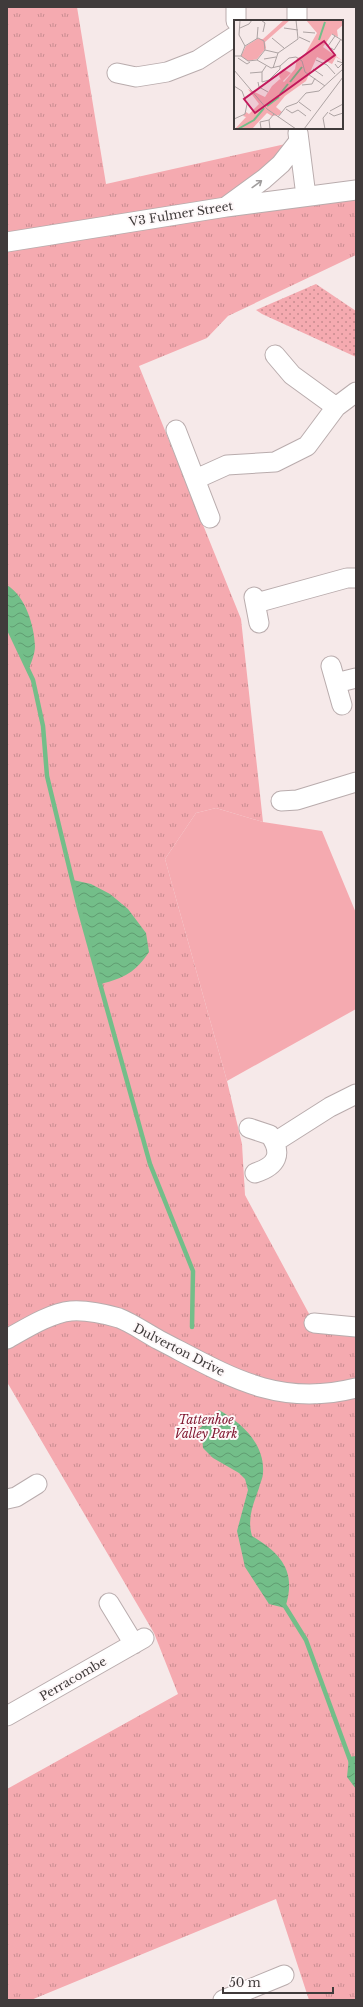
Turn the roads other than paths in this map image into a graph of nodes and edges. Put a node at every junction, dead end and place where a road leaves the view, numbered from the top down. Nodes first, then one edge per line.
1 (236, 7) edge
2 (297, 7) edge
3 (236, 20) edge
4 (297, 20) edge
5 (234, 37) edge
6 (117, 73) dead end
7 (299, 134) edge
8 (356, 190) edge
9 (306, 196) junction
10 (226, 207) junction
11 (13, 241) edge
12 (275, 355) dead end
13 (356, 392) edge
14 (336, 406) junction
15 (176, 430) dead end
16 (196, 479) junction
17 (210, 518) dead end
18 (356, 578) edge
19 (259, 623) dead end
20 (356, 678) edge
21 (342, 705) dead end
22 (356, 782) edge
23 (281, 801) dead end
24 (356, 1094) edge
25 (249, 1128) dead end
26 (275, 1142) junction
27 (255, 1173) dead end
28 (314, 1324) dead end
29 (356, 1327) edge
30 (7, 1339) edge
31 (356, 1388) edge
32 (37, 1484) dead end
33 (7, 1499) edge
34 (109, 1603) dead end
35 (9, 1711) edge
36 (284, 1975) dead end
37 (228, 1999) edge

1 - 3 street
2 - 4 street
5 - 6 street
7 - 9 street
10 -> 7 street
8 - 9 street, V3 Fulmer Street
9 - 10 street, V3 Fulmer Street
10 - 11 street, V3 Fulmer Street
12 - 14 street
13 - 14 street
14 - 16 street
15 - 16 street
16 - 17 street
18 - 19 street
20 - 21 street
22 - 23 street
24 - 26 street
25 - 26 street
26 - 27 street
28 - 29 street
30 - 31 street, Dulverton Drive
32 - 33 street
34 - 35 street, Perracombe
36 - 37 street

